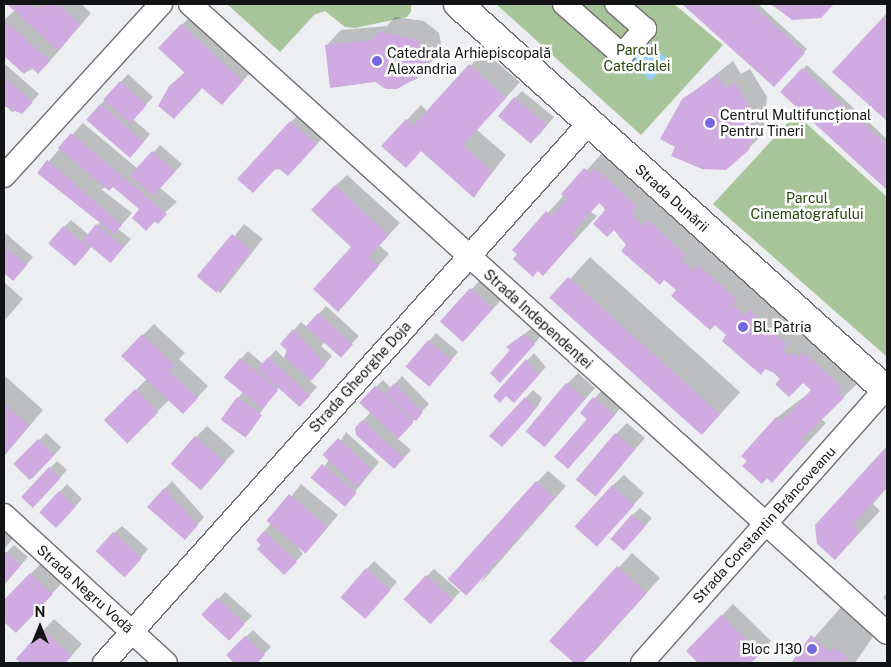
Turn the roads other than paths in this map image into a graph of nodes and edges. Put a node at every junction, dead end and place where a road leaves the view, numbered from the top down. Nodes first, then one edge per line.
1 (161, 4) edge
2 (190, 4) edge
3 (458, 4) edge
4 (564, 4) edge
5 (616, 4) edge
6 (588, 123) junction
7 (4, 176) edge
8 (468, 255) junction
9 (887, 389) edge
10 (4, 515) edge
11 (766, 523) junction
12 (132, 632) junction
13 (887, 633) edge
14 (104, 663) edge
15 (166, 663) edge
16 (642, 663) edge

1 - 7 street
2 - 8 street, Strada Independenței
3 - 6 main road, Strada Dunării
4 - 5 street
6 - 8 street, Strada Gheorghe Doja
6 - 9 main road, Strada Dunării
8 - 11 street, Strada Independenței
8 - 12 street, Strada Gheorghe Doja
9 - 11 street, Strada Constantin Brâncoveanu
10 - 12 street, Strada Negru Vodă
11 - 13 street, Strada Independenței
11 - 16 street, Strada Constantin Brâncoveanu
12 - 14 street, Strada Gheorghe Doja
12 - 15 street, Strada Negru Vodă

